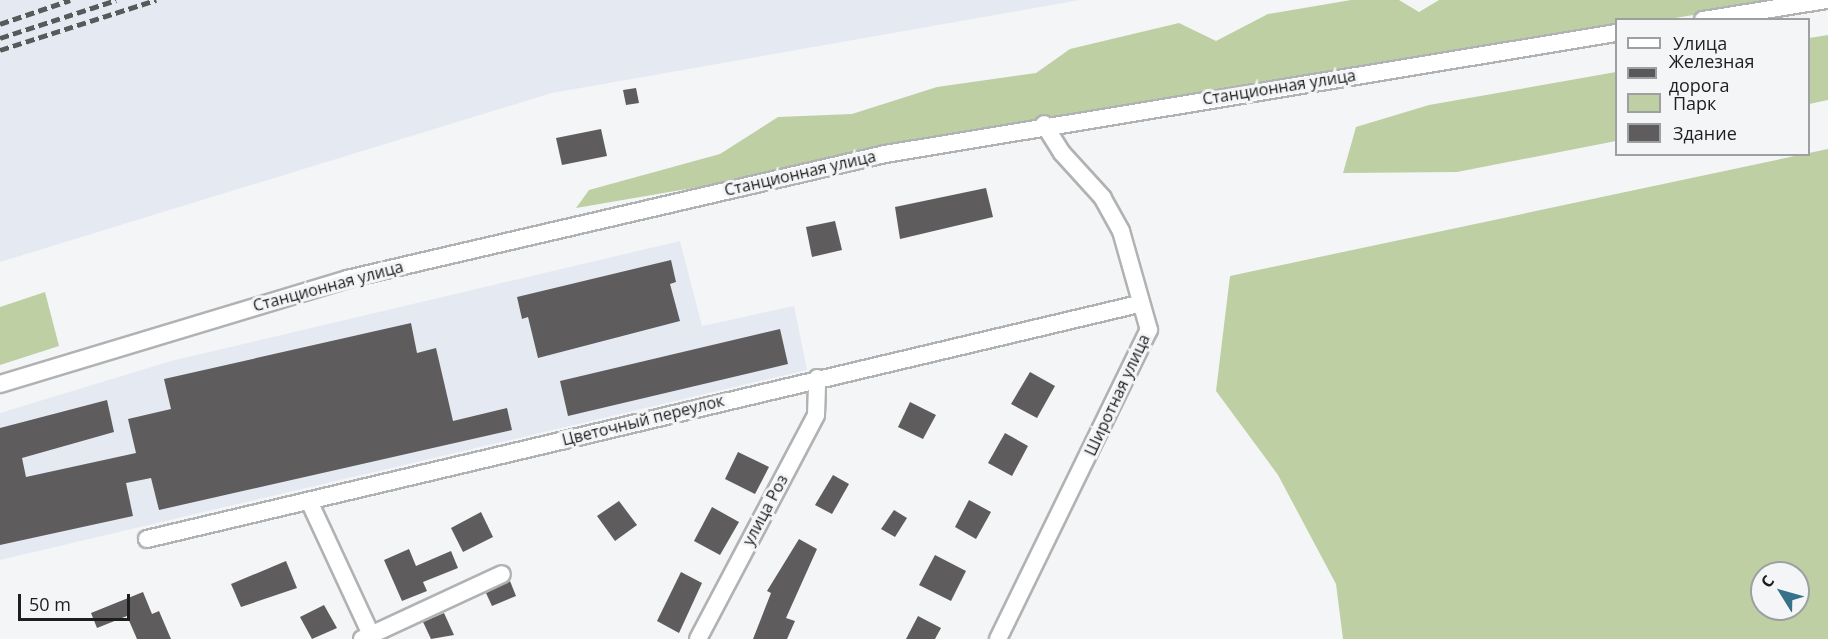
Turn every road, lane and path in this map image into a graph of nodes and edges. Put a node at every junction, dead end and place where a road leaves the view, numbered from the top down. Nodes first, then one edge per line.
1 (1826, 0) edge
2 (1715, 18) edge
3 (1615, 33) edge
4 (1044, 124) junction
5 (1139, 304) junction
6 (817, 378) junction
7 (0, 384) edge
8 (309, 501) junction
9 (147, 539) dead end
10 (502, 574) dead end
11 (369, 638) edge
12 (698, 639) edge
13 (998, 639) edge

1 - 2 street
3 - 4 street, Станционная улица
4 - 5 street, Широтная улица
4 - 7 street, Станционная улица
5 - 6 street, Цветочный переулок
5 - 13 street, Широтная улица
6 - 8 street, Цветочный переулок
6 - 12 street, улица Роз
8 - 9 street, Цветочный переулок
8 - 11 street
10 - 11 street

